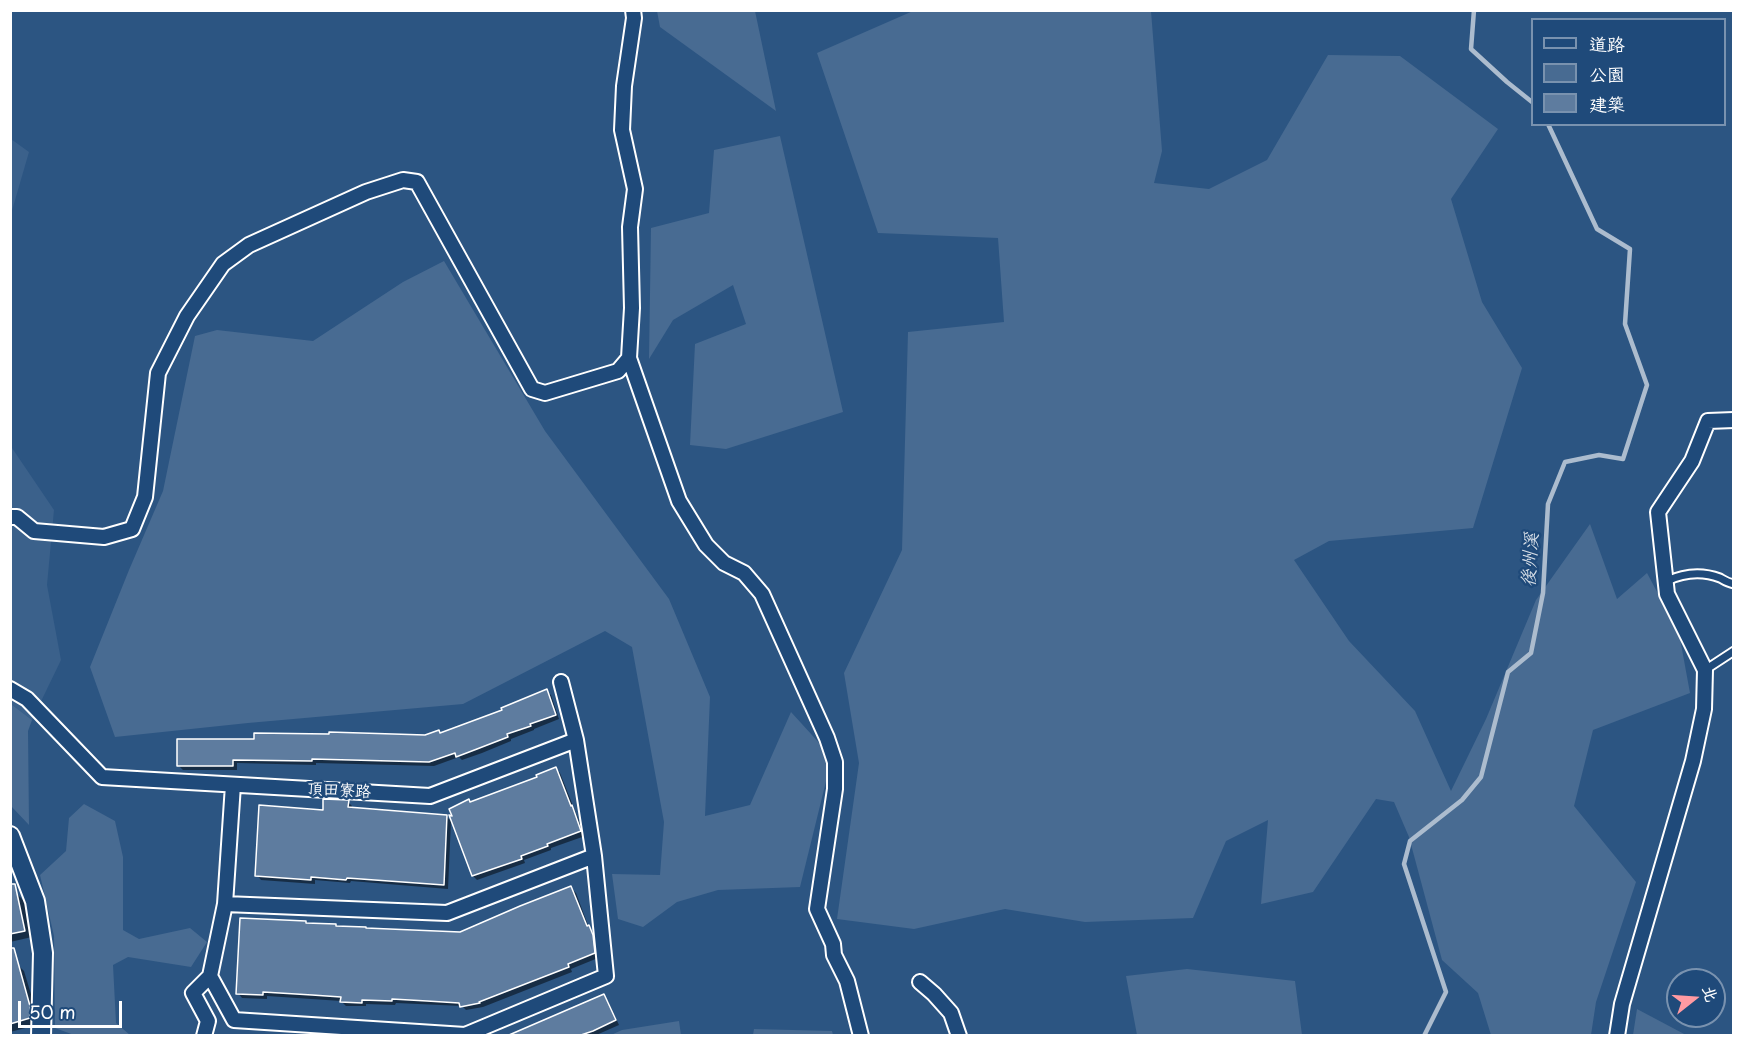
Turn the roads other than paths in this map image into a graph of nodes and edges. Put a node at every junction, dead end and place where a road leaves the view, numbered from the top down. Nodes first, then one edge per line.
1 (633, 10) edge
2 (629, 358) junction
3 (1734, 420) edge
4 (10, 517) edge
5 (1667, 581) junction
6 (1734, 584) edge
7 (1734, 651) edge
8 (1705, 670) junction
9 (561, 682) dead end
10 (10, 688) edge
11 (576, 740) junction
12 (233, 784) junction
13 (10, 836) edge
14 (594, 856) junction
15 (225, 904) junction
16 (210, 976) junction
17 (920, 982) dead end
18 (41, 1035) edge
19 (204, 1035) edge
20 (861, 1035) edge
21 (959, 1035) edge
22 (1617, 1035) edge

1 - 2 street
2 - 4 street
2 - 20 street
3 - 5 street
5 - 6 lane
5 - 8 street
7 - 8 lane
8 - 22 street
9 - 11 street
10 - 12 street, 頂田寮路
11 - 12 street, 頂田寮路
11 - 14 street
12 - 15 street
13 - 18 street
14 - 15 street
14 - 16 street
15 - 16 street
16 - 19 street
17 - 21 street

